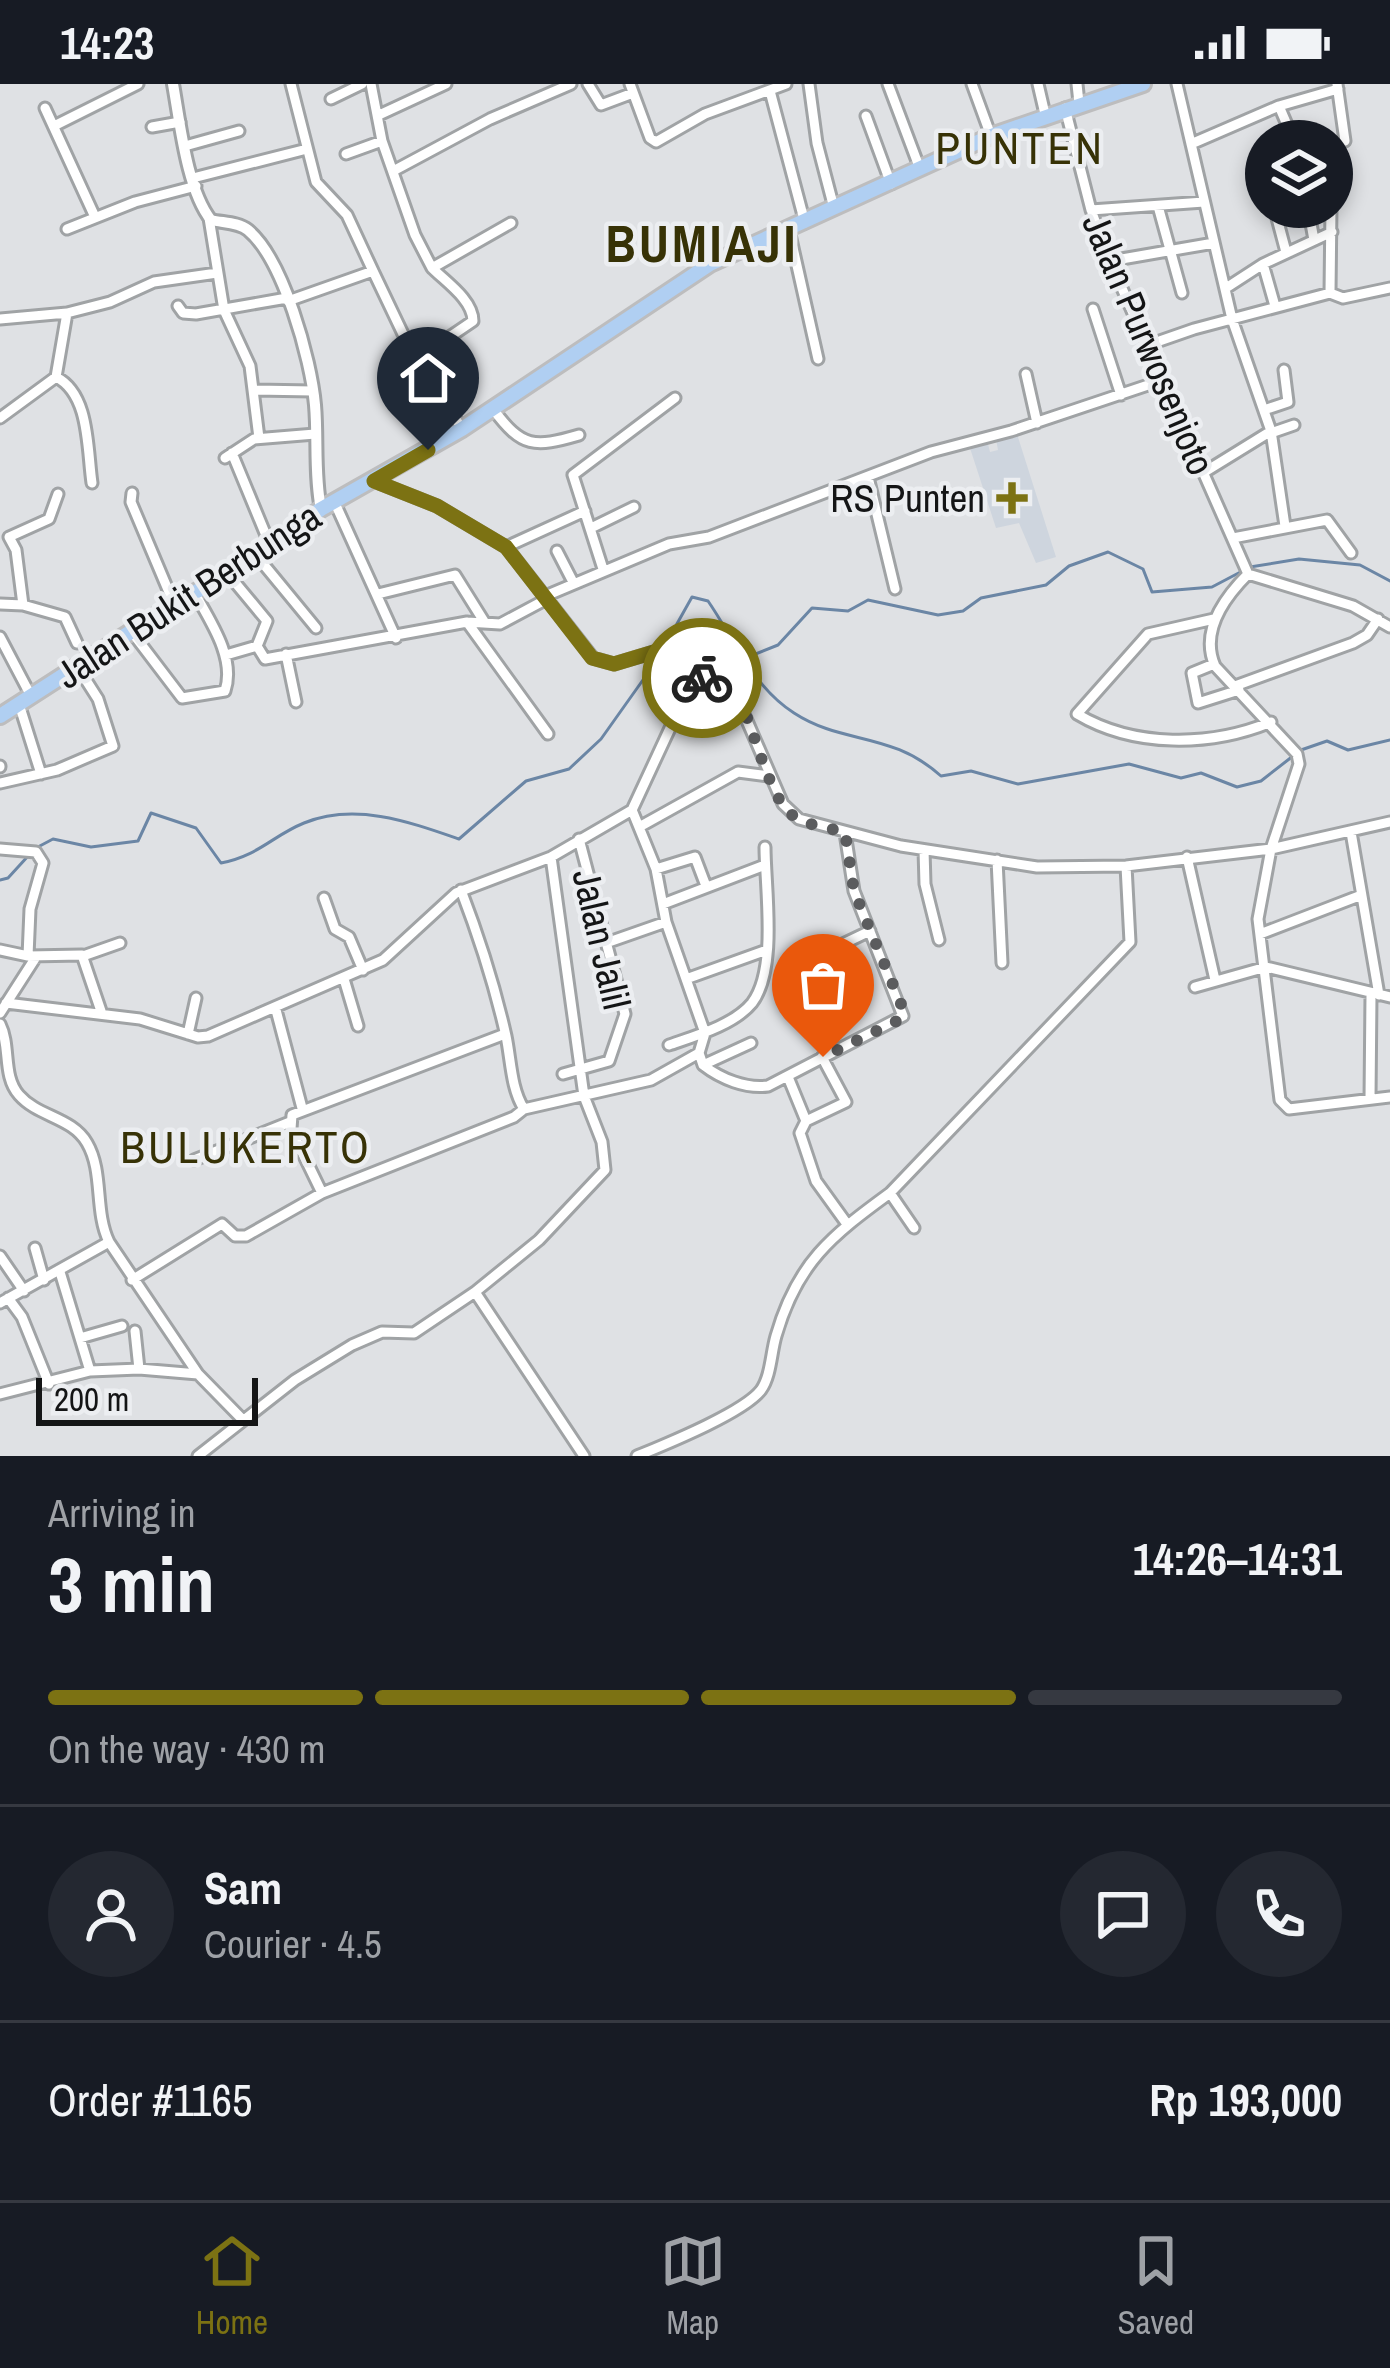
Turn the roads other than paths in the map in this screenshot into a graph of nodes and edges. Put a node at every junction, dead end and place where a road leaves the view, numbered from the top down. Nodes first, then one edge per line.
1 (138, 84) edge
2 (173, 84) edge
3 (291, 84) edge
4 (362, 84) edge
5 (371, 84) edge
6 (446, 84) edge
7 (571, 84) edge
8 (588, 84) edge
9 (809, 84) edge
10 (888, 84) edge
11 (972, 84) edge
12 (1038, 84) edge
13 (1077, 84) edge
14 (1143, 84) edge
15 (1177, 84) edge
16 (778, 87) edge
17 (1338, 87) edge
18 (631, 88) edge
19 (331, 99) dead end
20 (1072, 106) junction
21 (1279, 106) junction
22 (45, 108) dead end
23 (379, 115) junction
24 (1045, 115) junction
25 (866, 116) dead end
26 (1285, 120) edge
27 (1342, 120) edge
28 (180, 122) junction
29 (54, 126) junction
30 (152, 127) dead end
31 (238, 131) dead end
32 (991, 136) junction
33 (382, 141) junction
34 (1191, 144) junction
35 (185, 146) junction
36 (307, 149) junction
37 (346, 154) dead end
38 (395, 170) junction
39 (920, 171) junction
40 (194, 182) junction
41 (891, 184) junction
42 (1204, 202) junction
43 (1158, 206) junction
44 (835, 210) junction
45 (1091, 210) junction
46 (95, 217) junction
47 (208, 218) junction
48 (511, 223) dead end
49 (805, 224) junction
50 (1280, 228) edge
51 (1311, 228) edge
52 (1332, 228) edge
53 (67, 229) dead end
54 (789, 230) junction
55 (1332, 232) junction
56 (1313, 240) junction
57 (1214, 243) junction
58 (1170, 250) junction
59 (1286, 252) junction
60 (1110, 261) junction
61 (1263, 264) junction
62 (432, 268) junction
63 (373, 271) junction
64 (218, 273) junction
65 (1226, 288) junction
66 (1390, 288) edge
67 (1182, 292) dead end
68 (1330, 293) junction
69 (287, 300) junction
70 (178, 306) dead end
71 (1276, 306) junction
72 (1093, 309) dead end
73 (224, 310) junction
74 (67, 313) junction
75 (0, 319) edge
76 (1232, 319) junction
77 (1148, 345) junction
78 (420, 357) junction
79 (818, 359) dead end
80 (1284, 370) dead end
81 (1026, 374) dead end
82 (56, 377) junction
83 (1162, 380) junction
84 (255, 390) junction
85 (313, 391) junction
86 (1121, 395) junction
87 (675, 398) dead end
88 (493, 409) junction
89 (1264, 410) junction
90 (0, 418) edge
91 (1037, 423) junction
92 (1294, 425) dead end
93 (462, 429) junction
94 (1271, 432) junction
95 (315, 434) junction
96 (579, 435) dead end
97 (259, 438) junction
98 (1202, 473) junction
99 (868, 477) junction
100 (374, 481) junction
101 (92, 483) dead end
102 (132, 493) dead end
103 (58, 494) dead end
104 (327, 505) junction
105 (634, 507) dead end
106 (585, 512) junction
107 (1285, 526) junction
108 (591, 529) junction
109 (1233, 538) junction
110 (4, 539) edge
111 (270, 544) junction
112 (506, 547) junction
113 (557, 551) dead end
114 (1351, 553) dead end
115 (256, 555) junction
116 (603, 569) junction
117 (1246, 570) junction
118 (228, 574) junction
119 (573, 582) junction
120 (895, 589) dead end
121 (194, 592) junction
122 (378, 594) junction
123 (544, 598) junction
124 (0, 604) edge
125 (174, 604) junction
126 (23, 605) junction
127 (1214, 619) junction
128 (1378, 619) junction
129 (467, 622) junction
130 (484, 623) junction
131 (1390, 627) edge
132 (316, 628) dead end
133 (131, 631) junction
134 (0, 637) edge
135 (396, 638) junction
136 (77, 643) dead end
137 (257, 646) junction
138 (226, 655) junction
139 (286, 655) junction
140 (1214, 664) junction
141 (77, 666) junction
142 (683, 671) junction
143 (1237, 688) junction
144 (25, 700) junction
145 (296, 701) dead end
146 (0, 716) edge
147 (1271, 722) junction
148 (548, 734) dead end
149 (41, 773) junction
150 (769, 776) junction
151 (0, 783) edge
152 (632, 810) junction
153 (1390, 822) edge
154 (641, 826) junction
155 (845, 832) junction
156 (1351, 832) junction
157 (579, 839) junction
158 (765, 847) dead end
159 (1271, 849) junction
160 (0, 850) edge
161 (924, 850) junction
162 (550, 857) junction
163 (1186, 857) junction
164 (998, 860) junction
165 (765, 865) junction
166 (1126, 866) junction
167 (656, 868) junction
168 (706, 886) junction
169 (461, 890) junction
170 (1359, 896) junction
171 (324, 898) dead end
172 (663, 904) junction
173 (666, 922) junction
174 (870, 931) junction
175 (1260, 934) junction
176 (939, 940) dead end
177 (120, 943) dead end
178 (606, 944) junction
179 (0, 950) edge
180 (767, 950) junction
181 (83, 956) junction
182 (32, 957) junction
183 (1002, 963) dead end
184 (1266, 967) junction
185 (362, 970) junction
186 (344, 979) junction
187 (686, 979) junction
188 (1215, 980) junction
189 (1195, 987) dead end
190 (1380, 996) edge
191 (196, 998) dead end
192 (3, 1008) edge
193 (276, 1010) junction
194 (831, 1010) dead end
195 (102, 1014) junction
196 (0, 1024) edge
197 (358, 1026) dead end
198 (705, 1033) junction
199 (188, 1034) junction
200 (505, 1034) junction
201 (751, 1043) dead end
202 (669, 1045) dead end
203 (699, 1053) junction
204 (823, 1057) junction
205 (704, 1065) junction
206 (583, 1067) junction
207 (563, 1074) dead end
208 (788, 1076) junction
209 (584, 1096) junction
210 (1390, 1097) edge
211 (1370, 1099) junction
212 (302, 1108) junction
213 (524, 1109) junction
214 (806, 1121) junction
215 (290, 1122) junction
216 (194, 1160) dead end
217 (322, 1192) junction
218 (890, 1193) junction
219 (847, 1225) junction
220 (914, 1228) dead end
221 (109, 1243) junction
222 (35, 1247) dead end
223 (0, 1256) edge
224 (60, 1272) junction
225 (44, 1280) junction
226 (132, 1280) junction
227 (24, 1292) junction
228 (475, 1292) junction
229 (4, 1301) edge
230 (122, 1326) dead end
231 (135, 1331) dead end
232 (80, 1338) junction
233 (139, 1369) junction
234 (90, 1371) junction
235 (198, 1374) junction
236 (49, 1384) junction
237 (0, 1394) edge
238 (242, 1419) junction
239 (198, 1456) edge
240 (584, 1456) edge
241 (637, 1456) edge

1 - 29 street
2 - 28 street
3 - 36 street
4 - 19 street
5 - 23 street
6 - 23 street
7 - 38 street
8 - 18 street
9 - 44 street
10 - 39 street
11 - 32 street
12 - 24 street
13 - 20 street, Jalan Purwosenjoto
14 - 20 main road, Jalan Bukit Berbunga
15 - 34 street
16 - 18 street
16 - 49 street
17 - 21 street
17 - 27 street
20 - 24 main road, Jalan Bukit Berbunga
20 - 45 street, Jalan Purwosenjoto
21 - 26 street
21 - 34 street
22 - 29 street
23 - 33 street
24 - 32 main road, Jalan Bukit Berbunga
25 - 41 street
28 - 30 street
28 - 35 street
29 - 46 street
31 - 35 street
32 - 39 main road, Jalan Bukit Berbunga
33 - 37 street
33 - 38 street
34 - 42 street
35 - 40 street
36 - 40 street
36 - 63 street
38 - 62 street
39 - 41 main road, Jalan Bukit Berbunga
40 - 46 street
40 - 47 street
41 - 44 main road, Jalan Bukit Berbunga
42 - 43 street
42 - 57 street
43 - 45 street
43 - 58 street
44 - 49 main road, Jalan Bukit Berbunga
45 - 60 street, Jalan Purwosenjoto
46 - 53 street
47 - 64 street
47 - 69 street
48 - 62 street
49 - 54 main road, Jalan Bukit Berbunga
50 - 59 street
51 - 56 street
52 - 55 street
54 - 79 street
54 - 88 main road, Jalan Bukit Berbunga
55 - 56 street
55 - 68 street
56 - 59 street
57 - 58 street
57 - 65 street
58 - 60 street
58 - 67 street
59 - 61 street
60 - 77 street, Jalan Purwosenjoto
61 - 65 street
61 - 71 street
62 - 78 street
63 - 69 street
63 - 78 street
64 - 73 street
64 - 74 street
65 - 76 street
66 - 68 street
68 - 71 street
69 - 73 street
69 - 85 street
70 - 73 street
71 - 76 street
72 - 86 street
73 - 84 street
74 - 75 street
74 - 82 street
76 - 77 street
76 - 89 street
77 - 83 street, Jalan Purwosenjoto
78 - 93 street
80 - 89 street
81 - 91 street
82 - 90 street
82 - 101 street
83 - 86 street
83 - 98 street, Jalan Purwosenjoto
84 - 85 street
84 - 97 street
85 - 95 street
86 - 91 street
87 - 106 street
88 - 93 main road, Jalan Bukit Berbunga
88 - 96 street
89 - 94 street
91 - 99 street
92 - 94 street
93 - 100 main road, Jalan Bukit Berbunga
94 - 98 street
94 - 107 street
95 - 97 street
95 - 104 street
97 - 111 street
98 - 109 street, Jalan Purwosenjoto
99 - 116 street
99 - 120 street
100 - 104 main road, Jalan Bukit Berbunga
100 - 112 street
102 - 125 street
103 - 110 street
104 - 111 main road, Jalan Bukit Berbunga
104 - 122 street
105 - 108 street
106 - 108 street
106 - 112 street
107 - 109 street
107 - 114 street
108 - 116 street
109 - 117 street, Jalan Purwosenjoto
110 - 126 street
111 - 115 main road, Jalan Bukit Berbunga
112 - 123 street
113 - 119 street
115 - 118 main road, Jalan Bukit Berbunga
115 - 132 street
116 - 119 street
117 - 127 street
117 - 128 street
118 - 121 main road, Jalan Bukit Berbunga
118 - 137 street
119 - 123 street
121 - 125 main road, Jalan Bukit Berbunga
121 - 138 street
122 - 130 street
122 - 135 street
123 - 130 street
123 - 142 street
124 - 126 street
125 - 133 main road, Jalan Bukit Berbunga
126 - 136 street
127 - 140 street
127 - 147 street
128 - 131 street
128 - 143 street
129 - 130 street
129 - 135 street
129 - 148 street
133 - 138 street
133 - 141 main road, Jalan Bukit Berbunga
134 - 144 street
135 - 139 street
137 - 138 street
137 - 139 street
139 - 145 street
140 - 143 street
140 - 143 street
141 - 144 main road, Jalan Bukit Berbunga
141 - 149 street
142 - 150 street
142 - 152 street
143 - 147 street
144 - 146 main road, Jalan Bukit Berbunga
144 - 149 street
147 - 159 street
149 - 151 street
150 - 154 street
150 - 155 street
152 - 154 street
152 - 157 street
153 - 156 street
154 - 167 street
155 - 161 street
155 - 174 street
156 - 159 street
156 - 170 street
157 - 162 street
157 - 178 street, Jalan Jalil
158 - 165 street
159 - 163 street
159 - 175 street
160 - 182 street
161 - 164 street
161 - 176 street
162 - 169 street
162 - 206 street
163 - 166 street
163 - 188 street
164 - 166 street
164 - 183 street
165 - 168 street
165 - 180 street
166 - 218 street
167 - 168 street
167 - 172 street
168 - 172 street
169 - 185 street
169 - 200 street
170 - 175 street
170 - 190 street
171 - 185 street
172 - 173 street
173 - 178 street
173 - 187 street
174 - 194 street
174 - 204 street
175 - 184 street
177 - 181 street
178 - 206 street, Jalan Jalil
179 - 182 street
180 - 187 street
180 - 198 street
181 - 182 street
181 - 195 street
182 - 192 street
184 - 188 street
184 - 190 street
184 - 211 street
185 - 186 street
186 - 193 street
186 - 197 street
187 - 198 street
188 - 189 street
190 - 211 street
191 - 199 street
192 - 195 street
193 - 199 street
193 - 212 street
195 - 199 street
196 - 221 street
198 - 202 street
198 - 203 street
200 - 212 street
200 - 213 street
201 - 205 street
203 - 205 street
203 - 209 street
204 - 208 street
204 - 214 street
205 - 208 street
206 - 207 street, Jalan Jalil
206 - 209 street
208 - 214 street
209 - 213 street
209 - 228 street
210 - 211 street
212 - 215 street
213 - 217 street
214 - 219 street
215 - 216 street
215 - 217 street
217 - 226 street
218 - 219 street
218 - 220 street
219 - 241 street
221 - 224 street
221 - 226 street
222 - 225 street
223 - 227 street
224 - 225 street
224 - 232 street
225 - 227 street
226 - 235 street
227 - 229 street
228 - 238 street
228 - 240 street
229 - 236 street
230 - 232 street
231 - 233 street
232 - 234 street
233 - 234 street
233 - 235 street
234 - 236 street
235 - 238 street
236 - 237 street
238 - 239 street

